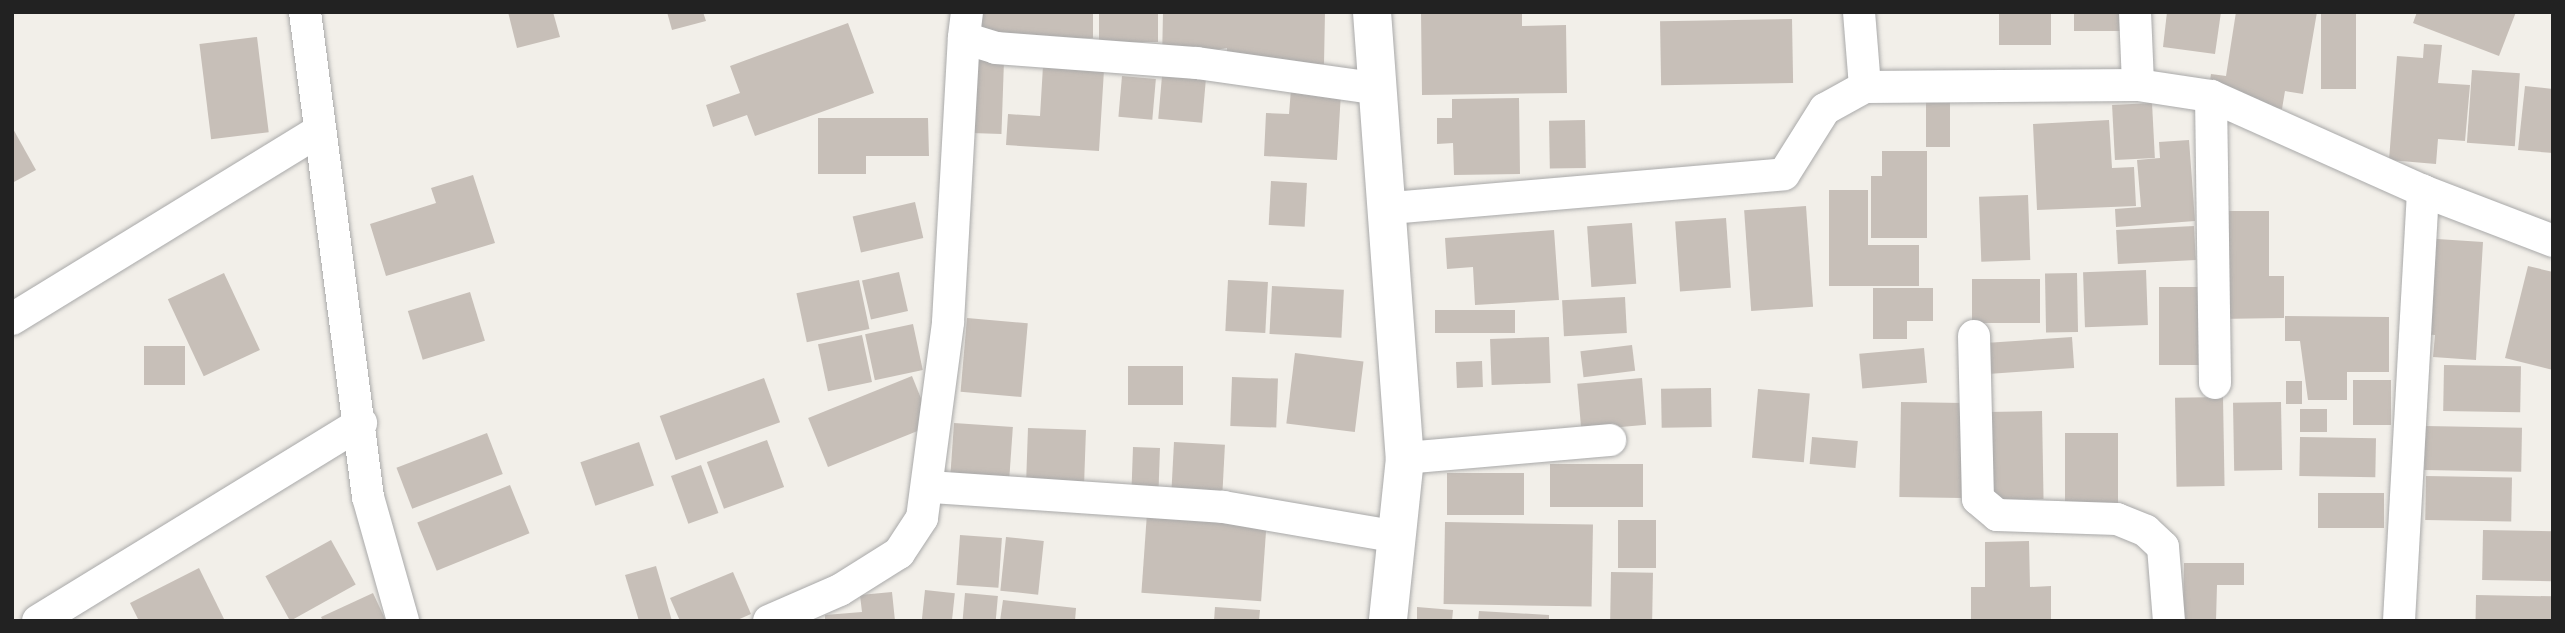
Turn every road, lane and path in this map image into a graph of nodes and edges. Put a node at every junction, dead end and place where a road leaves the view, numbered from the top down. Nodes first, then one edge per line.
1 (305, 12) edge
2 (1372, 12) edge
3 (1859, 12) edge
4 (2135, 12) edge
5 (965, 25) edge
6 (2138, 85) junction
7 (1865, 87) junction
8 (1379, 89) junction
9 (2211, 96) junction
10 (317, 132) junction
11 (2423, 191) junction
12 (1391, 208) junction
13 (2553, 241) edge
14 (12, 319) edge
15 (1974, 336) dead end
16 (2215, 383) dead end
17 (362, 423) junction
18 (1610, 440) dead end
19 (1405, 458) junction
20 (930, 486) junction
21 (1398, 537) junction
22 (38, 621) edge
23 (402, 621) edge
24 (769, 621) edge
25 (1388, 621) edge
26 (2169, 621) edge
27 (2399, 621) edge

1 - 10 street
2 - 8 street
3 - 7 street
4 - 6 street
5 - 8 street
5 - 20 street
6 - 7 street
6 - 9 street
7 - 12 street
8 - 12 street
9 - 11 street
9 - 16 street
10 - 14 street
10 - 17 street
11 - 13 street
11 - 27 street
12 - 19 street
15 - 26 street
17 - 22 street
17 - 23 street
18 - 19 street
19 - 21 street
20 - 21 street
20 - 24 street
21 - 25 street

